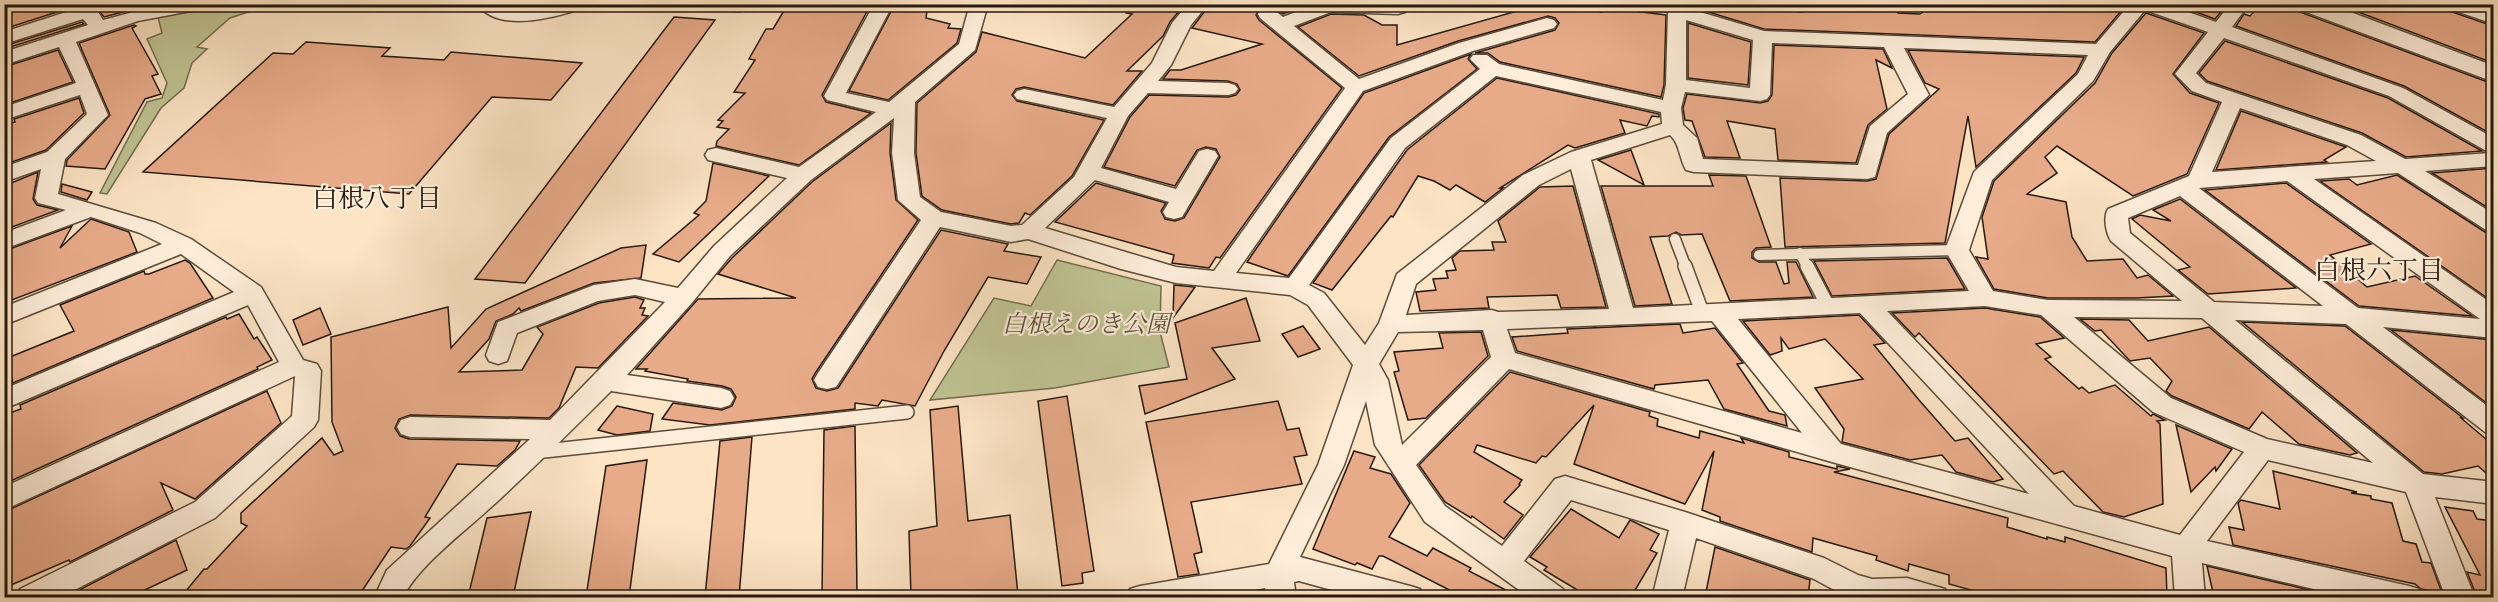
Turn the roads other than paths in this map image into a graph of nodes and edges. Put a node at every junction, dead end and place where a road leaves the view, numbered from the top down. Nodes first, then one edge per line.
1 (196, 4) edge
2 (486, 4) edge
3 (577, 4) edge
4 (884, 4) edge
5 (979, 4) edge
6 (1199, 4) edge
7 (1646, 4) edge
8 (2140, 4) edge
9 (2146, 4) edge
10 (2240, 4) edge
11 (2306, 4) edge
12 (2454, 4) edge
13 (1398, 8) dead end
14 (1680, 8) edge
15 (2493, 18) edge
16 (1547, 24) dead end
17 (99, 28) junction
18 (2219, 32) junction
19 (1763, 37) junction
20 (4, 38) edge
21 (65, 40) junction
22 (1891, 42) junction
23 (1466, 47) junction
24 (2101, 50) junction
25 (5, 58) edge
26 (1492, 69) junction
27 (2493, 75) edge
28 (1676, 85) junction
29 (87, 86) junction
30 (1143, 87) junction
31 (1356, 87) junction
32 (1228, 89) dead end
33 (1024, 95) dead end
34 (2233, 99) junction
35 (898, 105) junction
36 (4, 114) edge
37 (1119, 114) junction
38 (1672, 118) junction
39 (2493, 147) edge
40 (716, 155) dead end
41 (1207, 156) dead end
42 (55, 157) junction
43 (1579, 157) junction
44 (2493, 159) edge
45 (2401, 165) junction
46 (1088, 171) junction
47 (2291, 173) junction
48 (4, 175) edge
49 (803, 175) junction
50 (2190, 183) junction
51 (90, 209) junction
52 (934, 218) junction
53 (2493, 225) edge
54 (1029, 231) junction
55 (1675, 239) dead end
56 (4, 242) edge
57 (183, 244) junction
58 (1957, 250) junction
59 (1800, 253) junction
60 (1759, 255) dead end
61 (1220, 279) junction
62 (1295, 287) junction
63 (253, 293) junction
64 (683, 298) junction
65 (1985, 298) junction
66 (1865, 303) junction
67 (1827, 304) junction
68 (2048, 308) junction
69 (2206, 310) junction
70 (1710, 311) junction
71 (1623, 316) junction
72 (2352, 316) junction
73 (2493, 316) edge
74 (4, 317) edge
75 (1492, 320) junction
76 (1390, 324) junction
77 (2493, 329) edge
78 (498, 355) dead end
79 (1504, 359) junction
80 (1366, 364) junction
81 (294, 366) junction
82 (827, 380) dead end
83 (606, 381) junction
84 (721, 398) dead end
85 (4, 400) edge
86 (907, 412) dead end
87 (2493, 425) edge
88 (410, 427) dead end
89 (555, 430) junction
90 (2262, 448) junction
91 (534, 452) junction
92 (1832, 452) junction
93 (1400, 464) junction
94 (2416, 484) junction
95 (2493, 493) edge
96 (4, 499) edge
97 (2064, 515) junction
98 (1685, 523) junction
99 (2186, 548) junction
100 (1505, 564) junction
101 (1279, 586) edge
102 (1851, 592) edge
103 (30, 597) edge
104 (388, 597) edge
105 (1140, 597) edge
106 (1410, 597) edge
107 (1553, 597) edge
108 (1667, 597) edge
109 (1935, 597) edge
110 (2190, 597) edge
111 (2409, 597) edge
112 (2461, 597) edge

1 - 17 street
2 - 3 street
4 - 35 street
5 - 35 street
6 - 30 street
7 - 14 lane
8 - 24 street
9 - 18 street
10 - 18 street
11 - 27 street
12 - 15 street
13 - 31 street
14 - 19 street
14 - 28 street
16 - 23 street
17 - 20 street
17 - 21 street
18 - 34 street
18 - 39 street
19 - 22 street
19 - 28 street
21 - 25 street
21 - 29 street
22 - 24 street
22 - 38 street
23 - 26 street
23 - 31 street
24 - 58 street
26 - 38 street
26 - 62 street
28 - 38 street
29 - 36 street
29 - 42 street
30 - 32 street
30 - 37 street
31 - 61 street
33 - 37 street
34 - 45 street
34 - 50 street
35 - 49 street
35 - 52 street
37 - 46 street
38 - 43 street
40 - 49 street
41 - 46 street
42 - 48 street
42 - 51 street
43 - 71 street
43 - 76 street
44 - 45 street
45 - 47 street
45 - 53 street
46 - 54 street
47 - 50 street
47 - 73 street
49 - 64 street
50 - 69 street
50 - 72 street
51 - 56 street
51 - 57 street
52 - 54 street
52 - 82 street
54 - 61 street
55 - 70 lane
57 - 63 street
57 - 74 street
58 - 59 lane
58 - 65 street
59 - 60 lane
59 - 67 lane
61 - 62 street
62 - 80 street
63 - 81 street
63 - 85 street
64 - 78 street
64 - 83 street
65 - 66 street
65 - 68 street
66 - 67 street
66 - 97 street
67 - 70 street
68 - 69 street
68 - 90 street
69 - 72 street
69 - 94 street
70 - 71 street
70 - 92 street
71 - 75 street
72 - 77 street
72 - 87 street
75 - 76 street
75 - 79 street
76 - 80 street
79 - 92 street
79 - 93 street
80 - 93 street
80 - 101 street
81 - 96 street
81 - 103 street
83 - 84 street
83 - 89 street
86 - 91 lane
88 - 89 street
89 - 91 street
90 - 94 street
90 - 99 street
91 - 104 street
92 - 97 street
93 - 100 street
94 - 95 street
94 - 112 street
97 - 99 street
98 - 100 street
98 - 102 street
98 - 108 street
99 - 110 street
99 - 111 street
100 - 107 street
101 - 105 street
101 - 106 street
102 - 109 street

